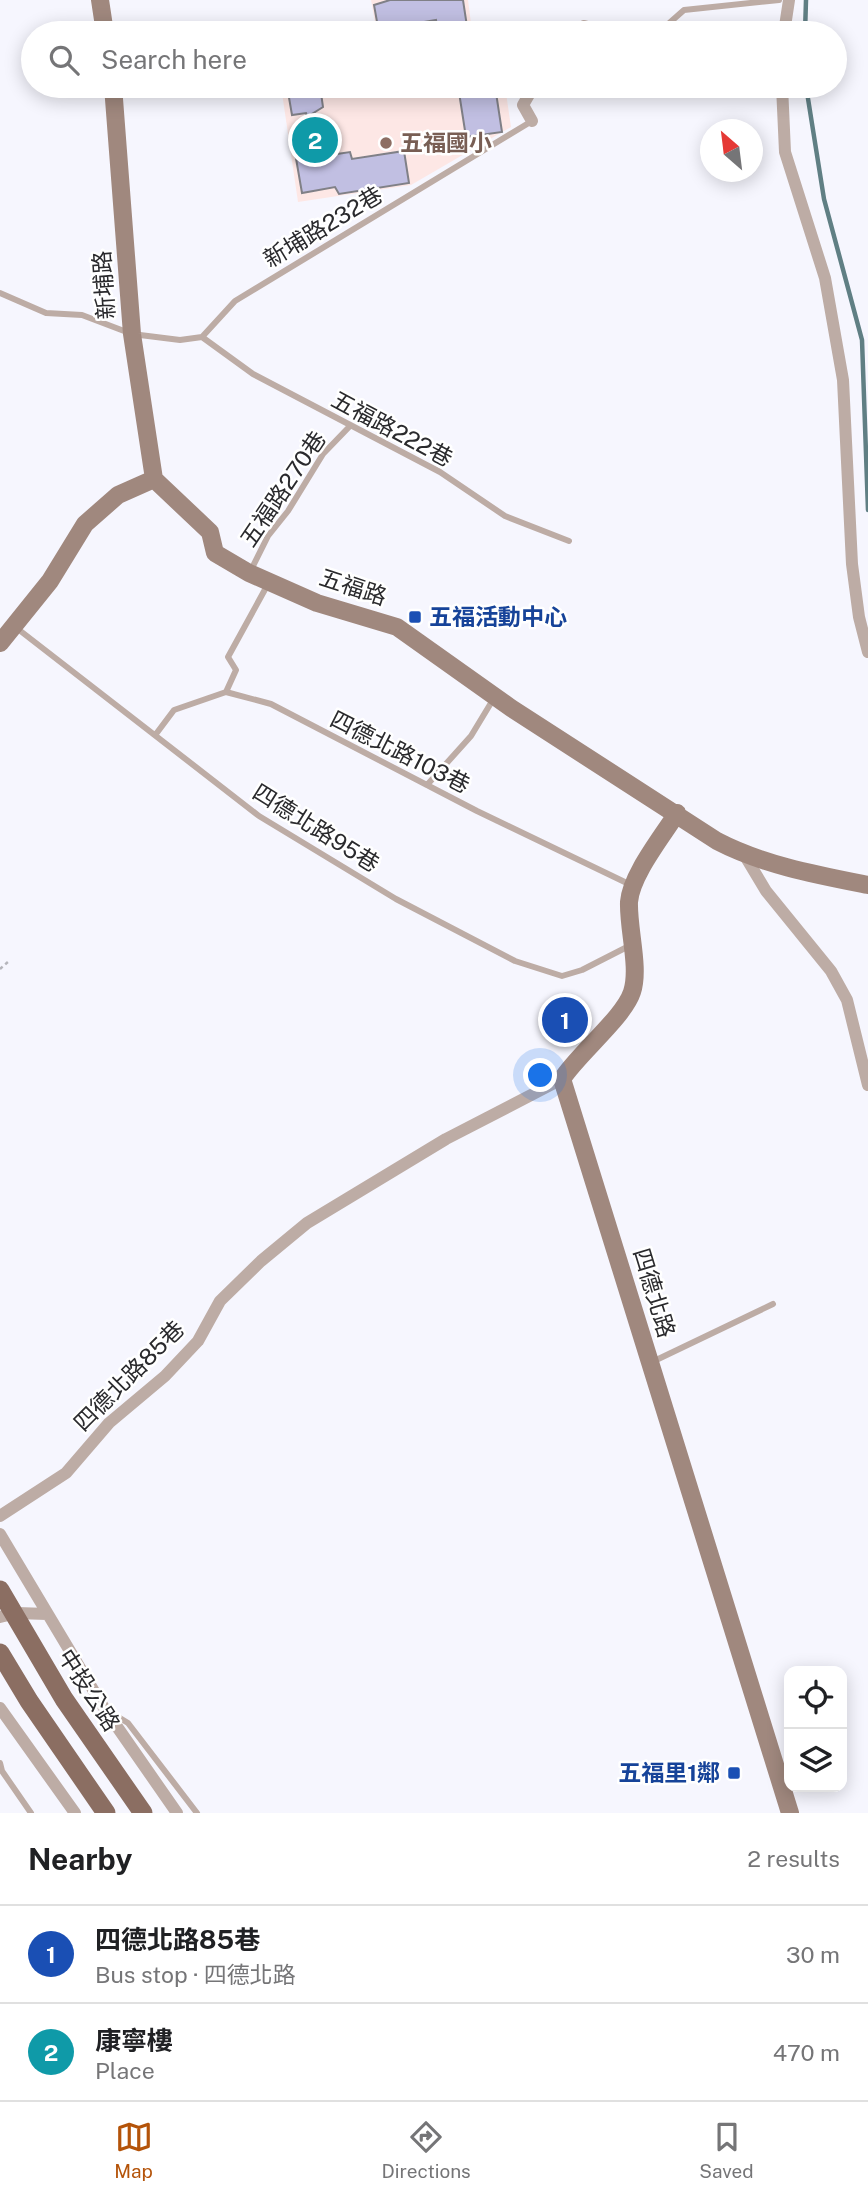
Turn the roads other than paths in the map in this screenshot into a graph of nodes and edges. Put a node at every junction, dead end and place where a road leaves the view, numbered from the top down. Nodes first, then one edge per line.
1 (100, 0) edge
2 (779, 0) edge
3 (789, 0) edge
4 (103, 21) edge
5 (672, 21) edge
6 (786, 21) edge
7 (114, 98) edge
8 (527, 98) edge
9 (783, 98) edge
10 (533, 121) joint
11 (0, 293) edge
12 (132, 334) junction
13 (202, 337) junction
14 (350, 426) junction
15 (154, 479) junction
16 (569, 541) dead end
17 (249, 573) junction
18 (268, 582) junction
19 (14, 626) junction
20 (0, 643) edge
21 (868, 652) edge
22 (226, 692) junction
23 (495, 697) junction
24 (156, 734) junction
25 (427, 785) junction
26 (677, 813) junction
27 (745, 856) junction
28 (868, 885) edge
29 (632, 886) junction
30 (631, 945) junction
31 (562, 1079) junction
32 (868, 1085) edge
33 (773, 1304) dead end
34 (650, 1363) junction
35 (0, 1516) edge
36 (0, 1534) edge
37 (0, 1590) edge
38 (47, 1614) junction
39 (0, 1617) edge
40 (0, 1653) edge
41 (0, 1708) edge
42 (104, 1708) junction
43 (0, 1763) edge
44 (31, 1813) edge
45 (75, 1813) edge
46 (106, 1813) edge
47 (143, 1813) edge
48 (177, 1813) edge
49 (197, 1813) edge
50 (790, 1813) edge

1 - 4 street
2 - 5 lane
3 - 6 street
7 - 12 street, 新埔路
8 - 10 street
9 - 21 street
10 - 13 lane, 新埔路232巷
11 - 12 lane
12 - 13 lane
12 - 15 street, 新埔路
13 - 14 lane, 五福路222巷
14 - 16 lane, 五福路222巷
14 - 17 lane, 五福路270巷
15 - 17 street, 五福路
15 - 19 street
17 - 18 street, 五福路
18 - 22 lane
18 - 23 street, 五福路
19 - 20 street
19 - 24 lane, 四德北路95巷
22 - 24 lane
22 - 25 lane, 四德北路103巷
23 - 25 lane
23 - 26 street, 五福路
24 - 30 lane, 四德北路95巷
25 - 29 lane, 四德北路103巷
26 - 27 street, 五福路
26 - 29 street
27 - 28 street, 五福路
27 - 32 street
29 - 30 street
30 - 31 street
31 - 34 street, 四德北路
31 - 35 street, 四德北路85巷
33 - 34 lane
34 - 50 street, 四德北路
36 - 38 street
37 - 47 main road, 中投公路, bridge
38 - 39 street
38 - 42 street
40 - 46 main road
41 - 45 street
42 - 48 street
42 - 49 lane
43 - 44 lane

